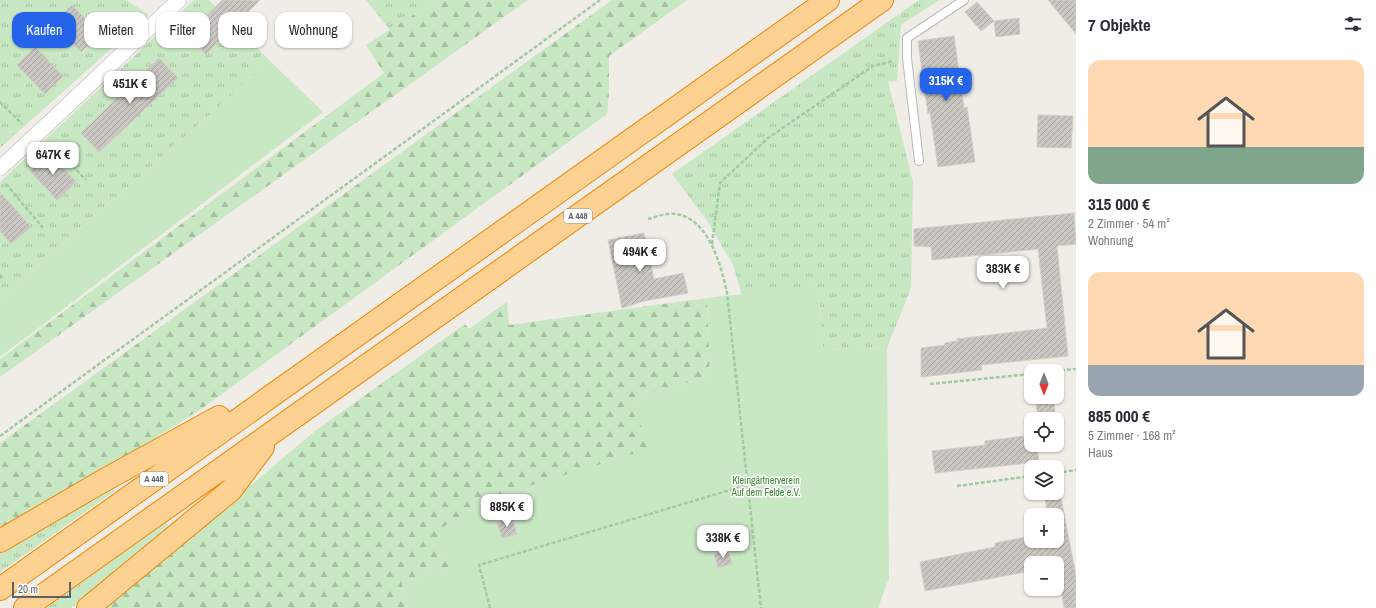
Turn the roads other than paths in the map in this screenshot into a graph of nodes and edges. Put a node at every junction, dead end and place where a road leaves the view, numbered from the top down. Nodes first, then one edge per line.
1 (179, 0) edge
2 (810, 0) edge
3 (828, 0) edge
4 (882, 0) edge
5 (964, 0) edge
6 (738, 64) junction
7 (919, 161) dead end
8 (0, 168) edge
9 (308, 369) junction
10 (274, 432) junction
11 (0, 542) edge
12 (0, 589) edge
13 (25, 608) edge
14 (88, 608) edge

1 - 8 street
2 - 6 highway
3 - 6 highway, A 448
4 - 10 highway, A 448
5 - 7 lane
6 - 9 highway, A 448
9 - 11 highway
9 - 12 highway, A 448
10 - 13 highway, A 448
10 - 14 highway

